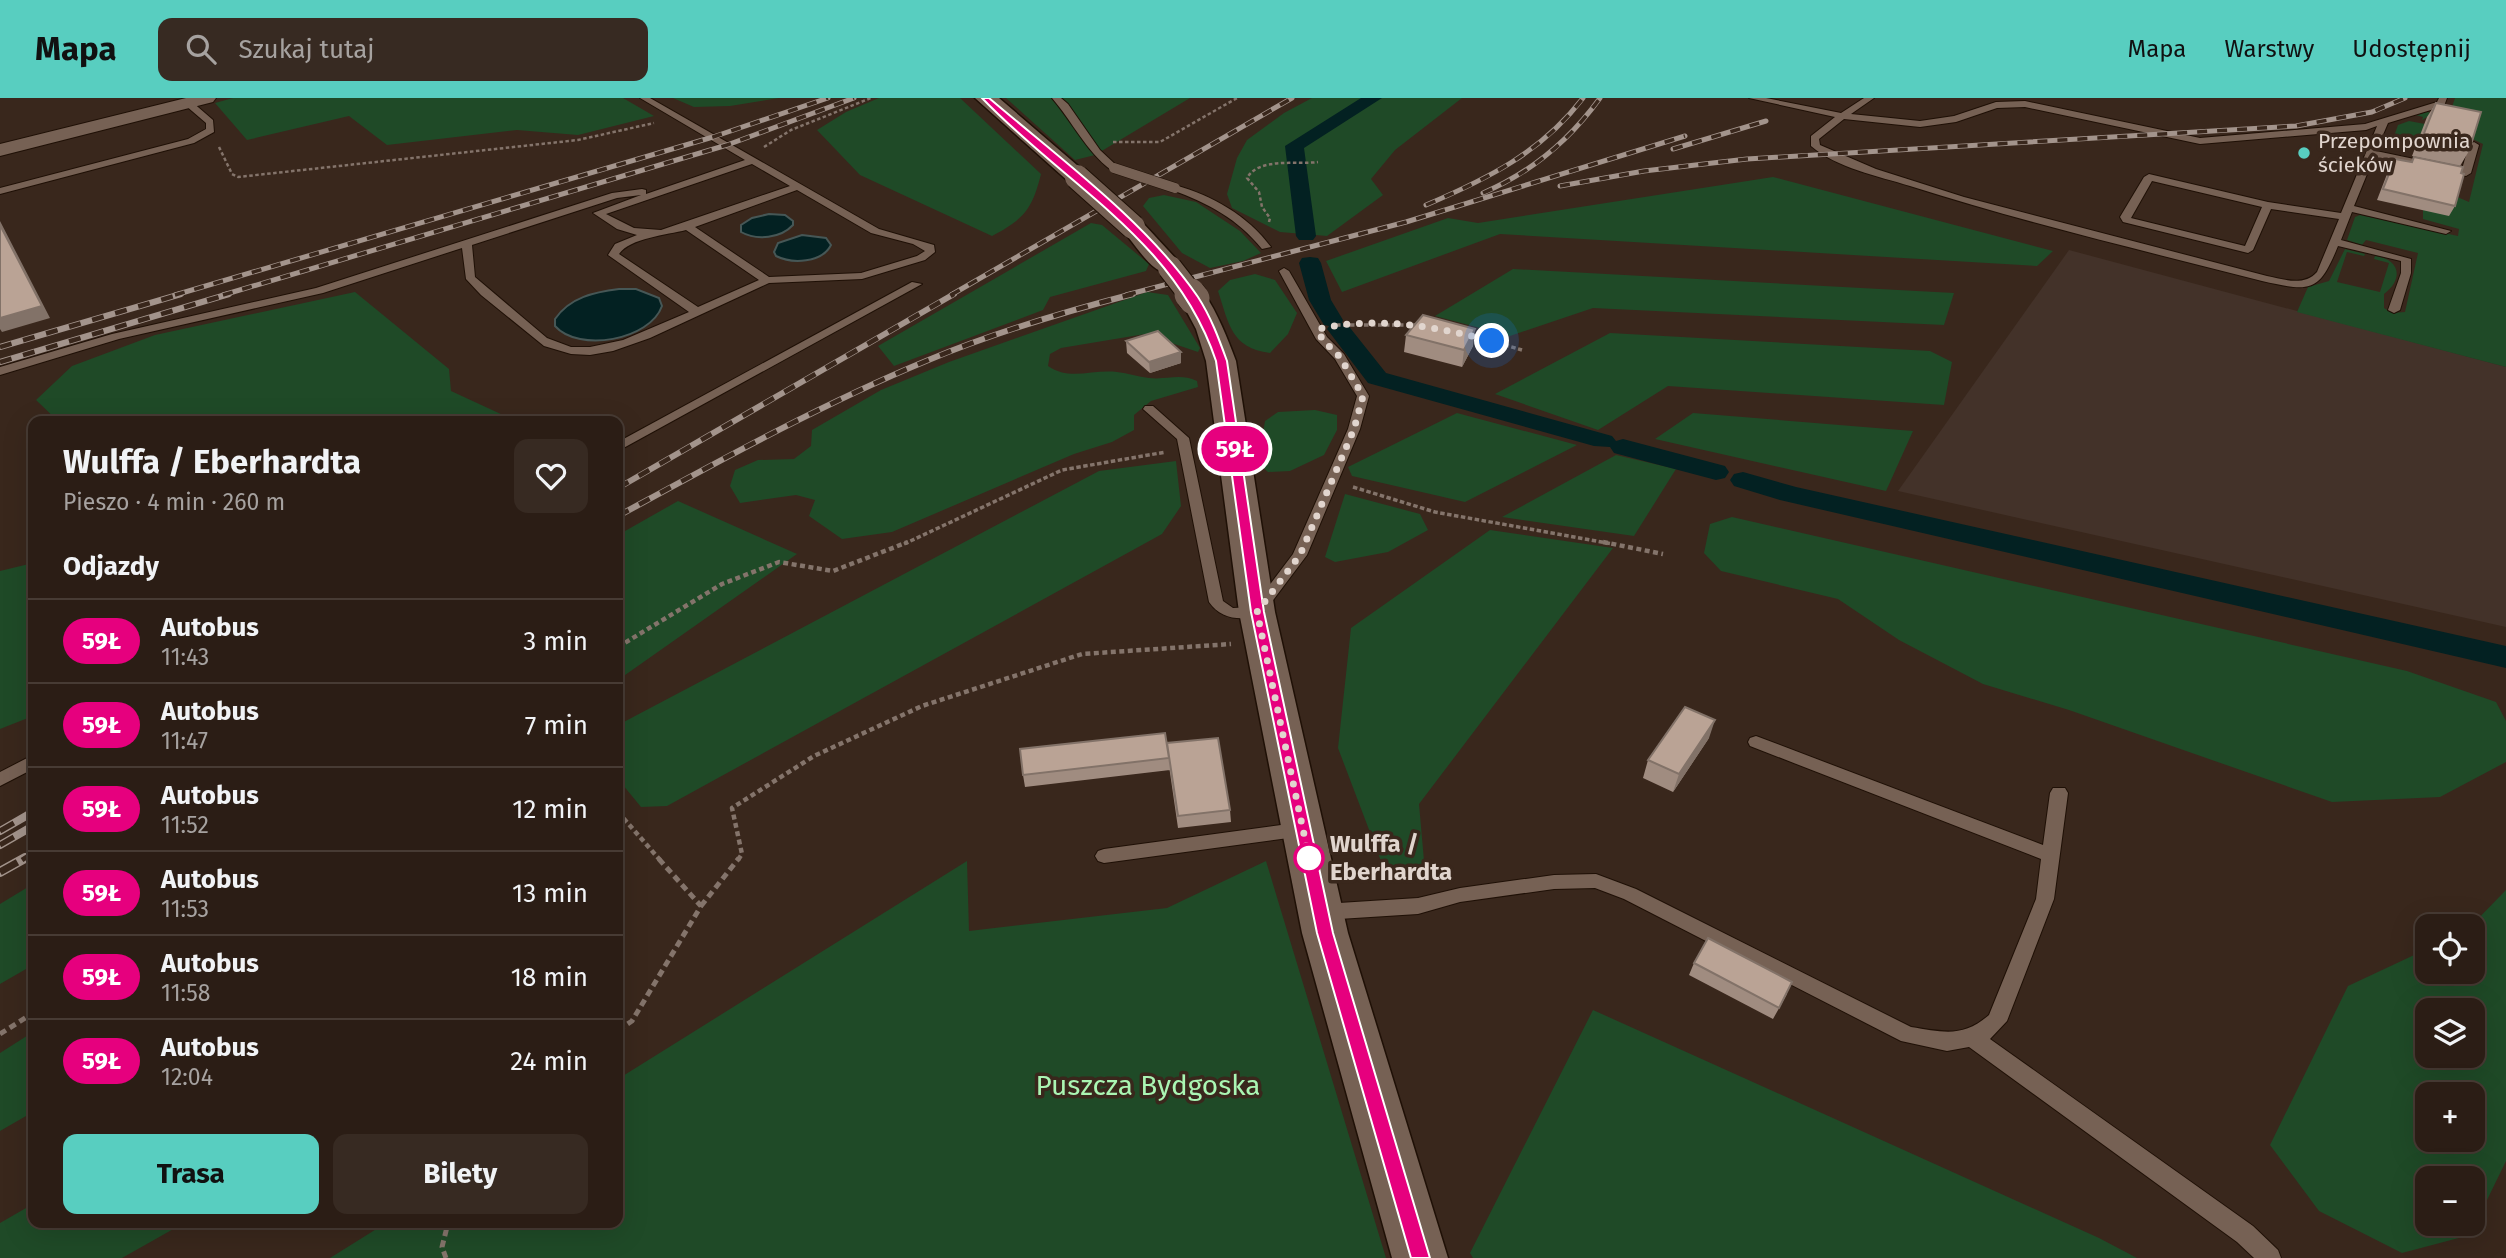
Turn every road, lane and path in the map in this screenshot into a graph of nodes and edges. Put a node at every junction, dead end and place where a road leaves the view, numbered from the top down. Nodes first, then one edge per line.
1 (207, 98) edge
2 (644, 98) edge
3 (871, 98) edge
4 (986, 98) edge
5 (1056, 98) edge
6 (1237, 98) edge
7 (1753, 98) edge
8 (1798, 98) edge
9 (1870, 98) edge
10 (1996, 98) edge
11 (2443, 98) edge
12 (188, 103) junction
13 (2025, 104) junction
14 (1842, 116) junction
15 (678, 117) junction
16 (2384, 121) junction
17 (203, 135) junction
18 (2474, 145) edge
19 (0, 150) edge
20 (2371, 153) junction
21 (1099, 156) junction
22 (751, 159) junction
23 (1318, 162) dead end
24 (799, 186) junction
25 (0, 191) edge
26 (656, 194) junction
27 (2268, 205) junction
28 (2346, 212) junction
29 (687, 226) junction
30 (2446, 230) dead end
31 (648, 236) junction
32 (1258, 236) junction
33 (2334, 242) junction
34 (467, 243) junction
35 (1266, 247) dead end
36 (1284, 271) dead end
37 (766, 280) junction
38 (916, 284) dead end
39 (2394, 310) dead end
40 (697, 312) junction
41 (1422, 325) edge
42 (1318, 329) junction
43 (1460, 332) edge
44 (1522, 350) dead end
45 (0, 371) edge
46 (1149, 408) dead end
47 (623, 444) edge
48 (1185, 446) junction
49 (1331, 482) junction
50 (1662, 554) dead end
51 (1260, 624) junction
52 (623, 644) edge
53 (1756, 742) dead end
54 (28, 764) edge
55 (0, 780) edge
56 (2059, 793) dead end
57 (623, 818) edge
58 (1303, 828) junction
59 (2051, 855) junction
60 (1104, 856) dead end
61 (701, 906) junction
62 (1321, 913) junction
63 (28, 1016) edge
64 (623, 1027) edge
65 (0, 1034) edge
66 (1971, 1037) junction
67 (447, 1228) edge
68 (446, 1258) edge
69 (1420, 1258) edge
70 (2270, 1258) edge

1 - 12 street
2 - 15 lane
3 - 22 path
4 - 51 street, bridge
5 - 21 lane
6 - 21 path
7 - 14 lane
8 - 14 lane
9 - 14 lane
10 - 13 lane
11 - 16 lane
12 - 17 lane
12 - 19 street
13 - 14 lane
13 - 16 lane
14 - 33 lane
15 - 17 path
15 - 22 lane
16 - 20 lane
17 - 25 lane
18 - 20 lane
20 - 28 lane
21 - 32 lane, bridge
22 - 24 lane
22 - 26 lane
23 - 32 path
24 - 29 lane
24 - 37 lane
26 - 31 lane
26 - 34 lane
27 - 27 lane
27 - 28 lane
28 - 30 lane
28 - 33 lane
29 - 31 lane
29 - 37 lane
31 - 40 lane
32 - 35 lane
33 - 39 lane
34 - 40 lane
34 - 45 lane
36 - 42 lane
37 - 40 lane
38 - 47 lane
41 - 42 path
42 - 49 lane
43 - 44 path
46 - 48 lane
48 - 51 lane
48 - 52 path
49 - 50 path
49 - 51 lane
51 - 58 street
51 - 61 path
53 - 59 lane
54 - 55 lane
56 - 59 lane
57 - 61 path
58 - 60 lane
58 - 62 street
59 - 66 lane
61 - 64 path
62 - 66 lane
62 - 69 street
63 - 65 path
66 - 70 lane
67 - 68 path

